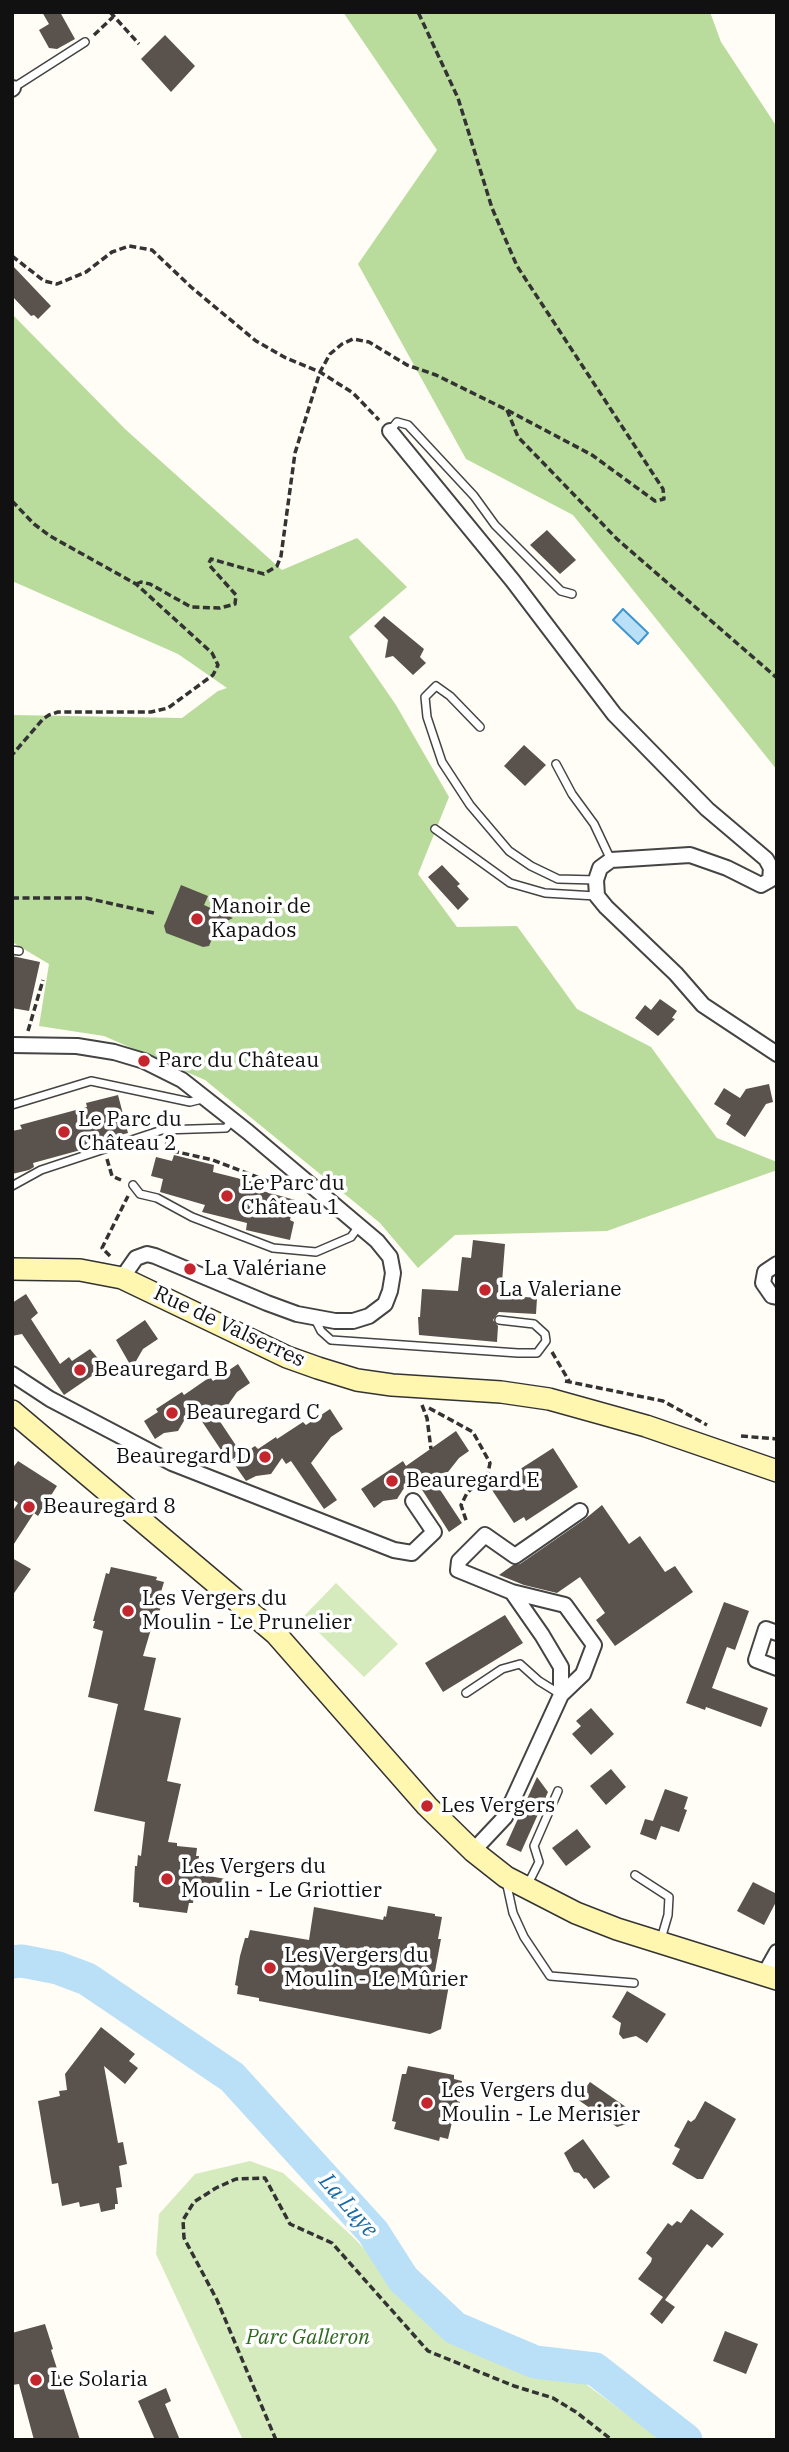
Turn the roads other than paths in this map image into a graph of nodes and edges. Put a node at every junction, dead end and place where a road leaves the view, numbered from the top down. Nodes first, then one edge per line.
1 (85, 42) road end
2 (13, 88) edge
3 (390, 431) joint
4 (572, 594) dead end
5 (480, 727) dead end
6 (556, 764) dead end
7 (435, 829) dead end
8 (611, 860) junction
9 (596, 880) junction
10 (597, 896) junction
11 (12, 1045) edge
12 (777, 1054) edge
13 (207, 1098) junction
14 (12, 1105) edge
15 (233, 1120) junction
16 (133, 1185) dead end
17 (12, 1186) edge
18 (359, 1226) junction
19 (777, 1264) edge
20 (12, 1269) edge
21 (126, 1272) junction
22 (777, 1297) edge
23 (314, 1318) junction
24 (499, 1320) dead end
25 (12, 1374) edge
26 (12, 1411) edge
27 (777, 1471) edge
28 (413, 1501) dead end
29 (580, 1511) dead end
30 (512, 1592) junction
31 (777, 1633) edge
32 (777, 1668) edge
33 (466, 1693) dead end
34 (561, 1695) junction
35 (558, 1791) dead end
36 (473, 1851) junction
37 (635, 1875) dead end
38 (514, 1882) junction
39 (660, 1943) junction
40 (777, 1952) edge
41 (770, 1977) edge
42 (634, 1983) dead end

1 - 2 lane
3 - 4 lane
3 - 8 street
5 - 9 lane
6 - 8 lane
7 - 10 lane
8 - 9 street
9 - 10 street
10 - 12 street
11 - 13 street
13 - 14 lane
13 - 15 street
15 - 17 lane
15 - 18 street
16 - 18 lane
18 - 23 street
19 - 22 street
20 - 21 street, Rue de Valserres
21 - 23 street
21 - 27 street, Rue de Valserres
23 - 24 lane
25 - 28 street
26 - 36 street
29 - 30 street
30 - 34 street
30 - 34 street
31 - 32 street
33 - 34 lane
34 - 36 street
35 - 38 lane
36 - 38 street
37 - 39 lane
38 - 39 street
38 - 42 lane
39 - 41 street
40 - 41 street

